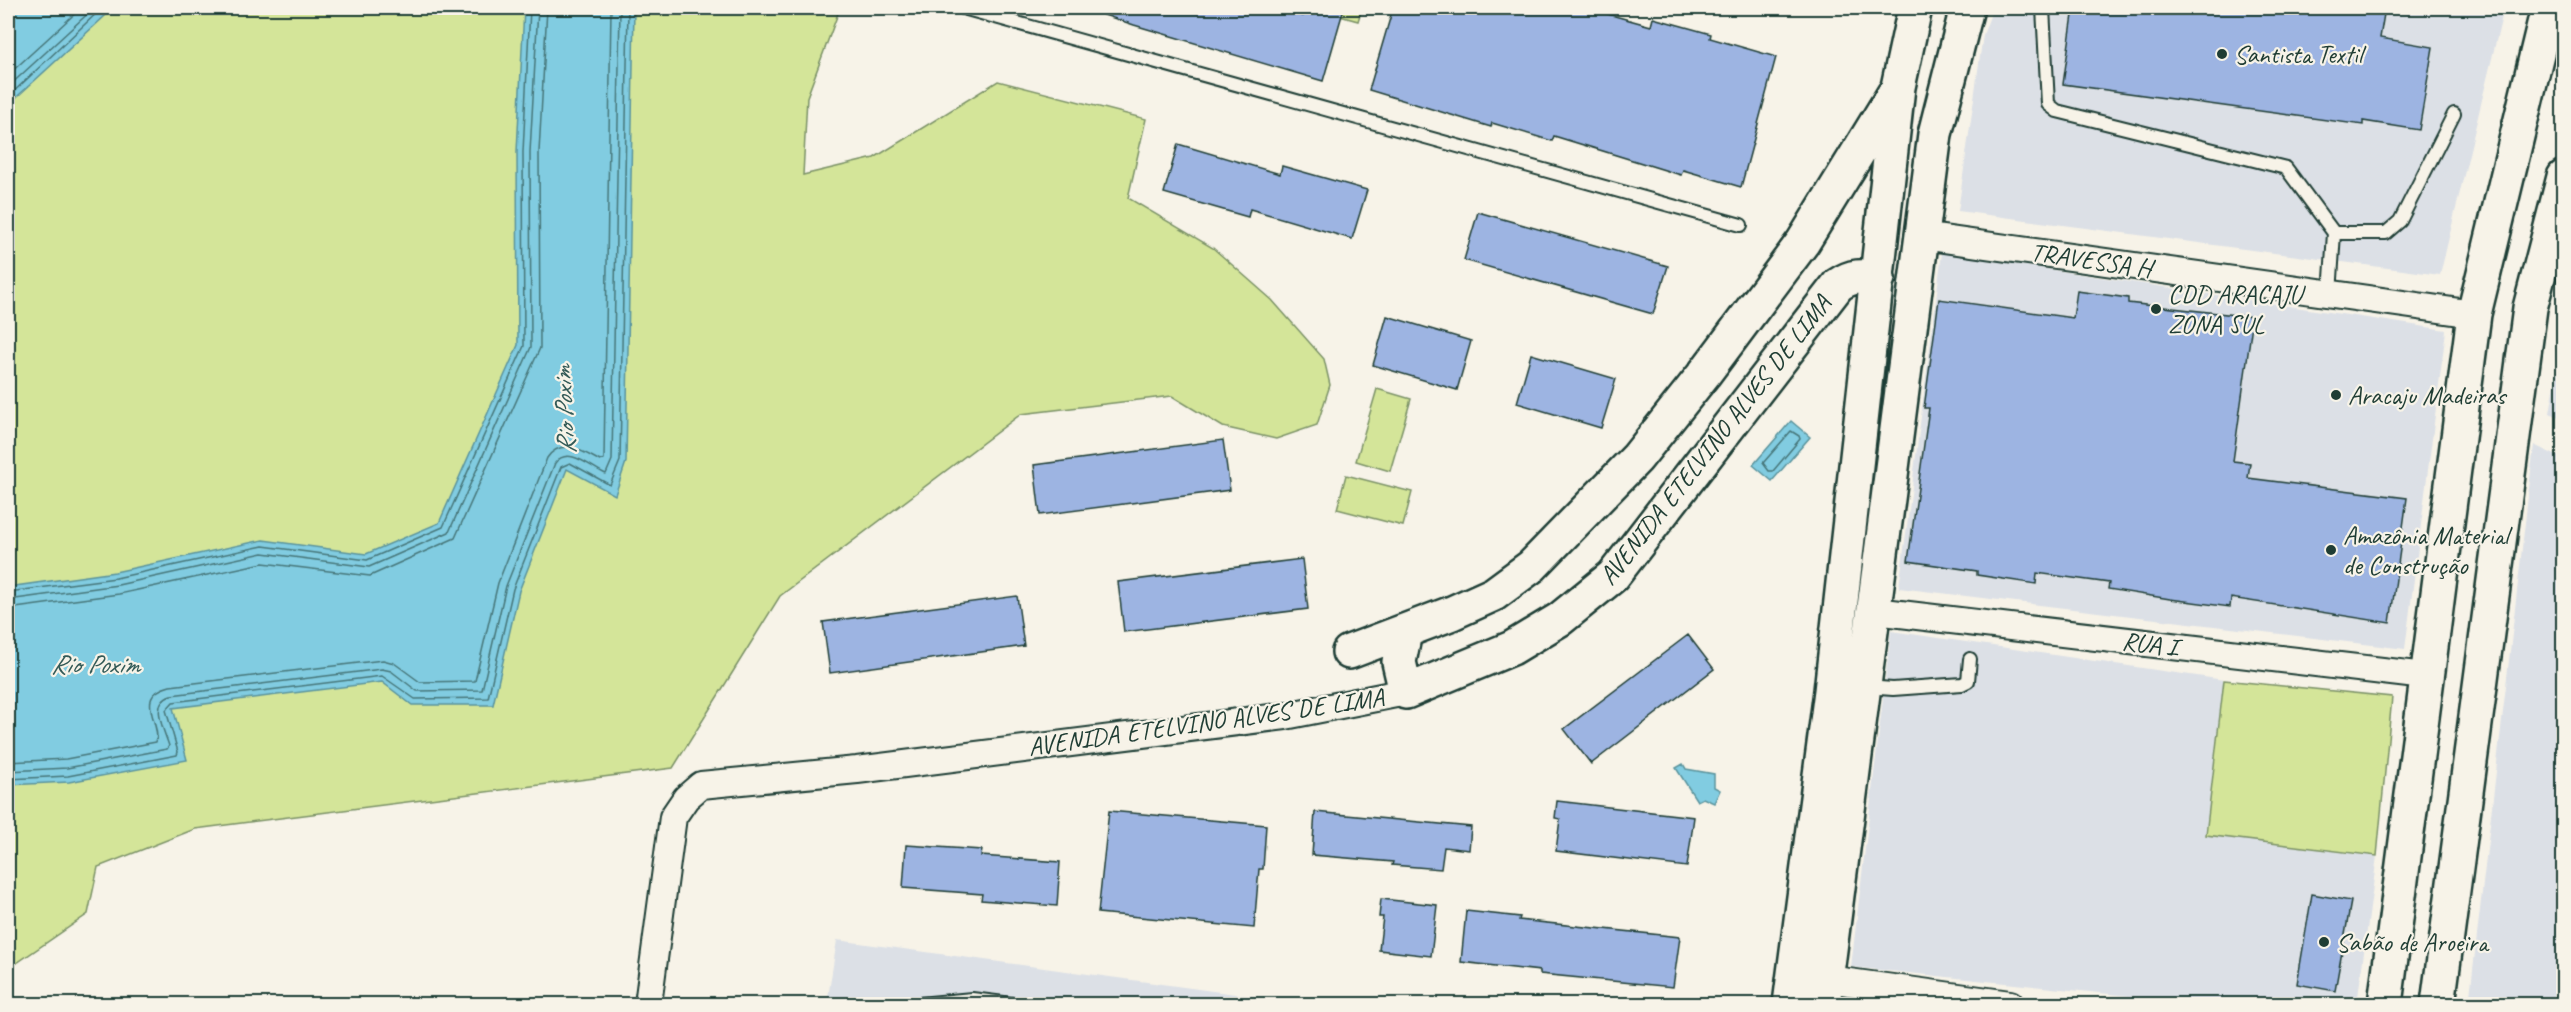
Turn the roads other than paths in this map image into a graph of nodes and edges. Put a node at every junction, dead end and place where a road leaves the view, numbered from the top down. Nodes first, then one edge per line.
1 (963, 8) edge
2 (1915, 8) edge
3 (1967, 8) edge
4 (2043, 8) edge
5 (2548, 8) edge
6 (1898, 87) junction
7 (2454, 114) dead end
8 (2564, 177) edge
9 (1741, 225) dead end
10 (2334, 233) junction
11 (1922, 236) junction
12 (1878, 278) junction
13 (2330, 294) junction
14 (2474, 314) junction
15 (1875, 611) junction
16 (1405, 632) junction
17 (1349, 652) dead end
18 (1970, 659) dead end
19 (2425, 676) junction
20 (1865, 687) junction
21 (1406, 692) junction
22 (1797, 963) junction
23 (1825, 992) edge
24 (648, 1005) edge
25 (919, 1005) edge
26 (1012, 1005) edge
27 (1790, 1005) edge
28 (2010, 1005) edge
29 (2385, 1005) edge
30 (2438, 1005) edge

1 - 9 lane
2 - 6 main road, AVENIDA ETELVINO ALVES DE LIMA
3 - 11 main road
4 - 10 lane
5 - 14 main road
6 - 12 main road, AVENIDA ETELVINO ALVES DE LIMA
6 - 16 main road, AVENIDA ETELVINO ALVES DE LIMA
7 - 10 lane
8 - 30 main road
10 - 13 lane
11 - 13 street, TRAVESSA H
11 - 15 main road
12 - 21 main road, AVENIDA ETELVINO ALVES DE LIMA
12 - 22 main road, AVENIDA ETELVINO ALVES DE LIMA
13 - 14 street, TRAVESSA H
14 - 19 main road
15 - 19 street, RUA I
15 - 20 main road
16 - 17 main road, AVENIDA ETELVINO ALVES DE LIMA
16 - 21 main road
18 - 20 lane
19 - 29 main road
20 - 23 main road
21 - 24 street, AVENIDA ETELVINO ALVES DE LIMA
22 - 23 street
22 - 27 main road, AVENIDA ETELVINO ALVES DE LIMA
23 - 28 street
25 - 26 lane

